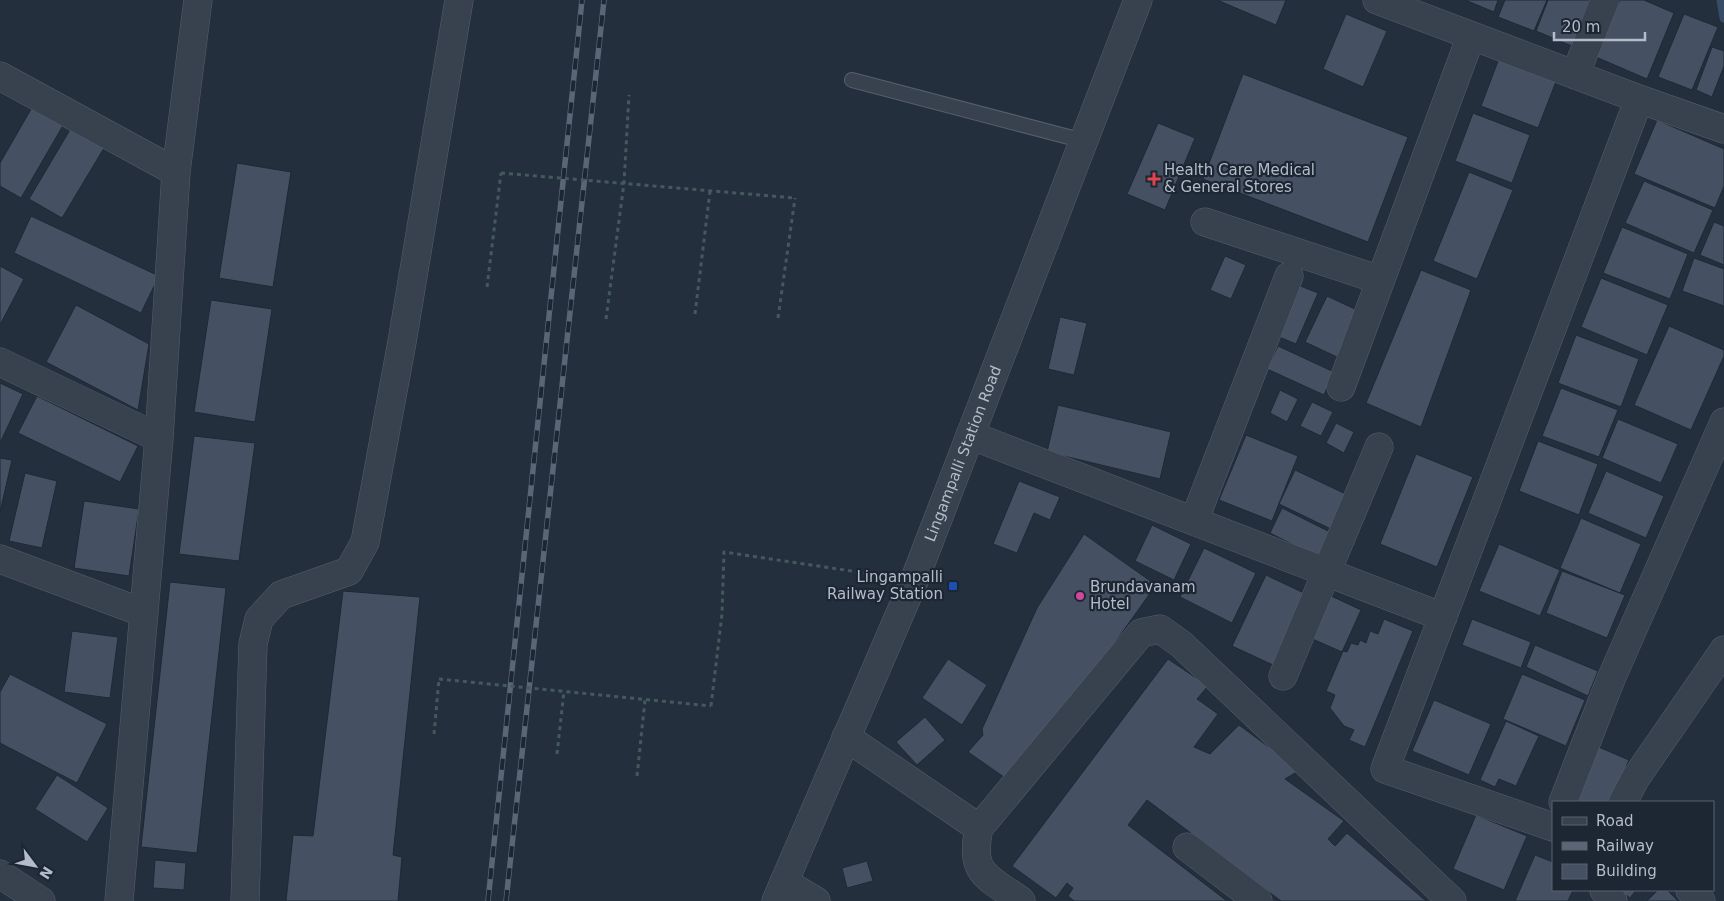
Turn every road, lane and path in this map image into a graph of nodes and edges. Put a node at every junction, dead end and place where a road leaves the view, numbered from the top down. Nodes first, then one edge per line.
1 (198, 0) edge
2 (458, 0) edge
3 (1138, 0) edge
4 (1605, 0) edge
5 (1384, 1) edge
6 (1471, 36) junction
7 (1575, 75) junction
8 (0, 76) edge
9 (852, 80) dead end
10 (629, 94) dead end
11 (1640, 99) junction
12 (1724, 129) edge
13 (1084, 141) junction
14 (176, 172) junction
15 (624, 184) junction
16 (710, 191) junction
17 (1205, 222) dead end
18 (1289, 276) dead end
19 (1380, 280) junction
20 (488, 287) dead end
21 (696, 314) dead end
22 (778, 318) dead end
23 (606, 319) dead end
24 (0, 362) edge
25 (1341, 387) dead end
26 (1724, 422) edge
27 (970, 435) junction
28 (159, 438) junction
29 (1379, 446) dead end
30 (1194, 521) junction
31 (0, 559) edge
32 (1327, 572) junction
33 (914, 581) junction
34 (144, 613) junction
35 (1443, 617) junction
36 (1724, 650) edge
37 (1283, 676) dead end
38 (564, 691) junction
39 (645, 700) junction
40 (434, 734) dead end
41 (846, 738) junction
42 (557, 754) dead end
43 (637, 776) dead end
44 (1563, 801) edge
45 (1624, 801) edge
46 (1552, 827) edge
47 (979, 828) junction
48 (1187, 848) dead end
49 (0, 874) edge
50 (1605, 891) edge
51 (1691, 891) edge
52 (780, 892) edge
53 (41, 901) edge
54 (119, 901) edge
55 (245, 901) edge
56 (816, 901) edge
57 (1020, 901) edge
58 (1258, 901) edge
59 (1452, 901) edge
60 (1613, 901) edge
61 (1701, 901) edge

1 - 14 street
2 - 55 street
3 - 13 street, Lingampalli Station Road
4 - 7 street
5 - 6 street
6 - 7 street
6 - 19 street
7 - 11 street
8 - 14 street
9 - 13 lane
10 - 15 path
11 - 12 street
11 - 35 street
13 - 27 street, Lingampalli Station Road
14 - 28 street
15 - 16 path, bridge
15 - 20 path, bridge
15 - 23 path
16 - 21 path
16 - 22 path, bridge
17 - 19 street
18 - 30 street
19 - 25 street
24 - 28 street
26 - 44 street
27 - 30 street
27 - 33 street, Lingampalli Station Road
28 - 34 street
29 - 32 street
30 - 32 street
31 - 34 street
32 - 35 street
32 - 37 street
33 - 39 path, bridge
33 - 41 street, Lingampalli Station Road
34 - 54 street
35 - 46 street
36 - 45 street
38 - 39 path, bridge
38 - 40 path, bridge
38 - 42 path
39 - 43 path
41 - 47 street
41 - 52 street, Lingampalli Station Road
47 - 57 street
47 - 59 street
48 - 58 street
49 - 53 street
50 - 60 street
51 - 61 street
52 - 56 street

